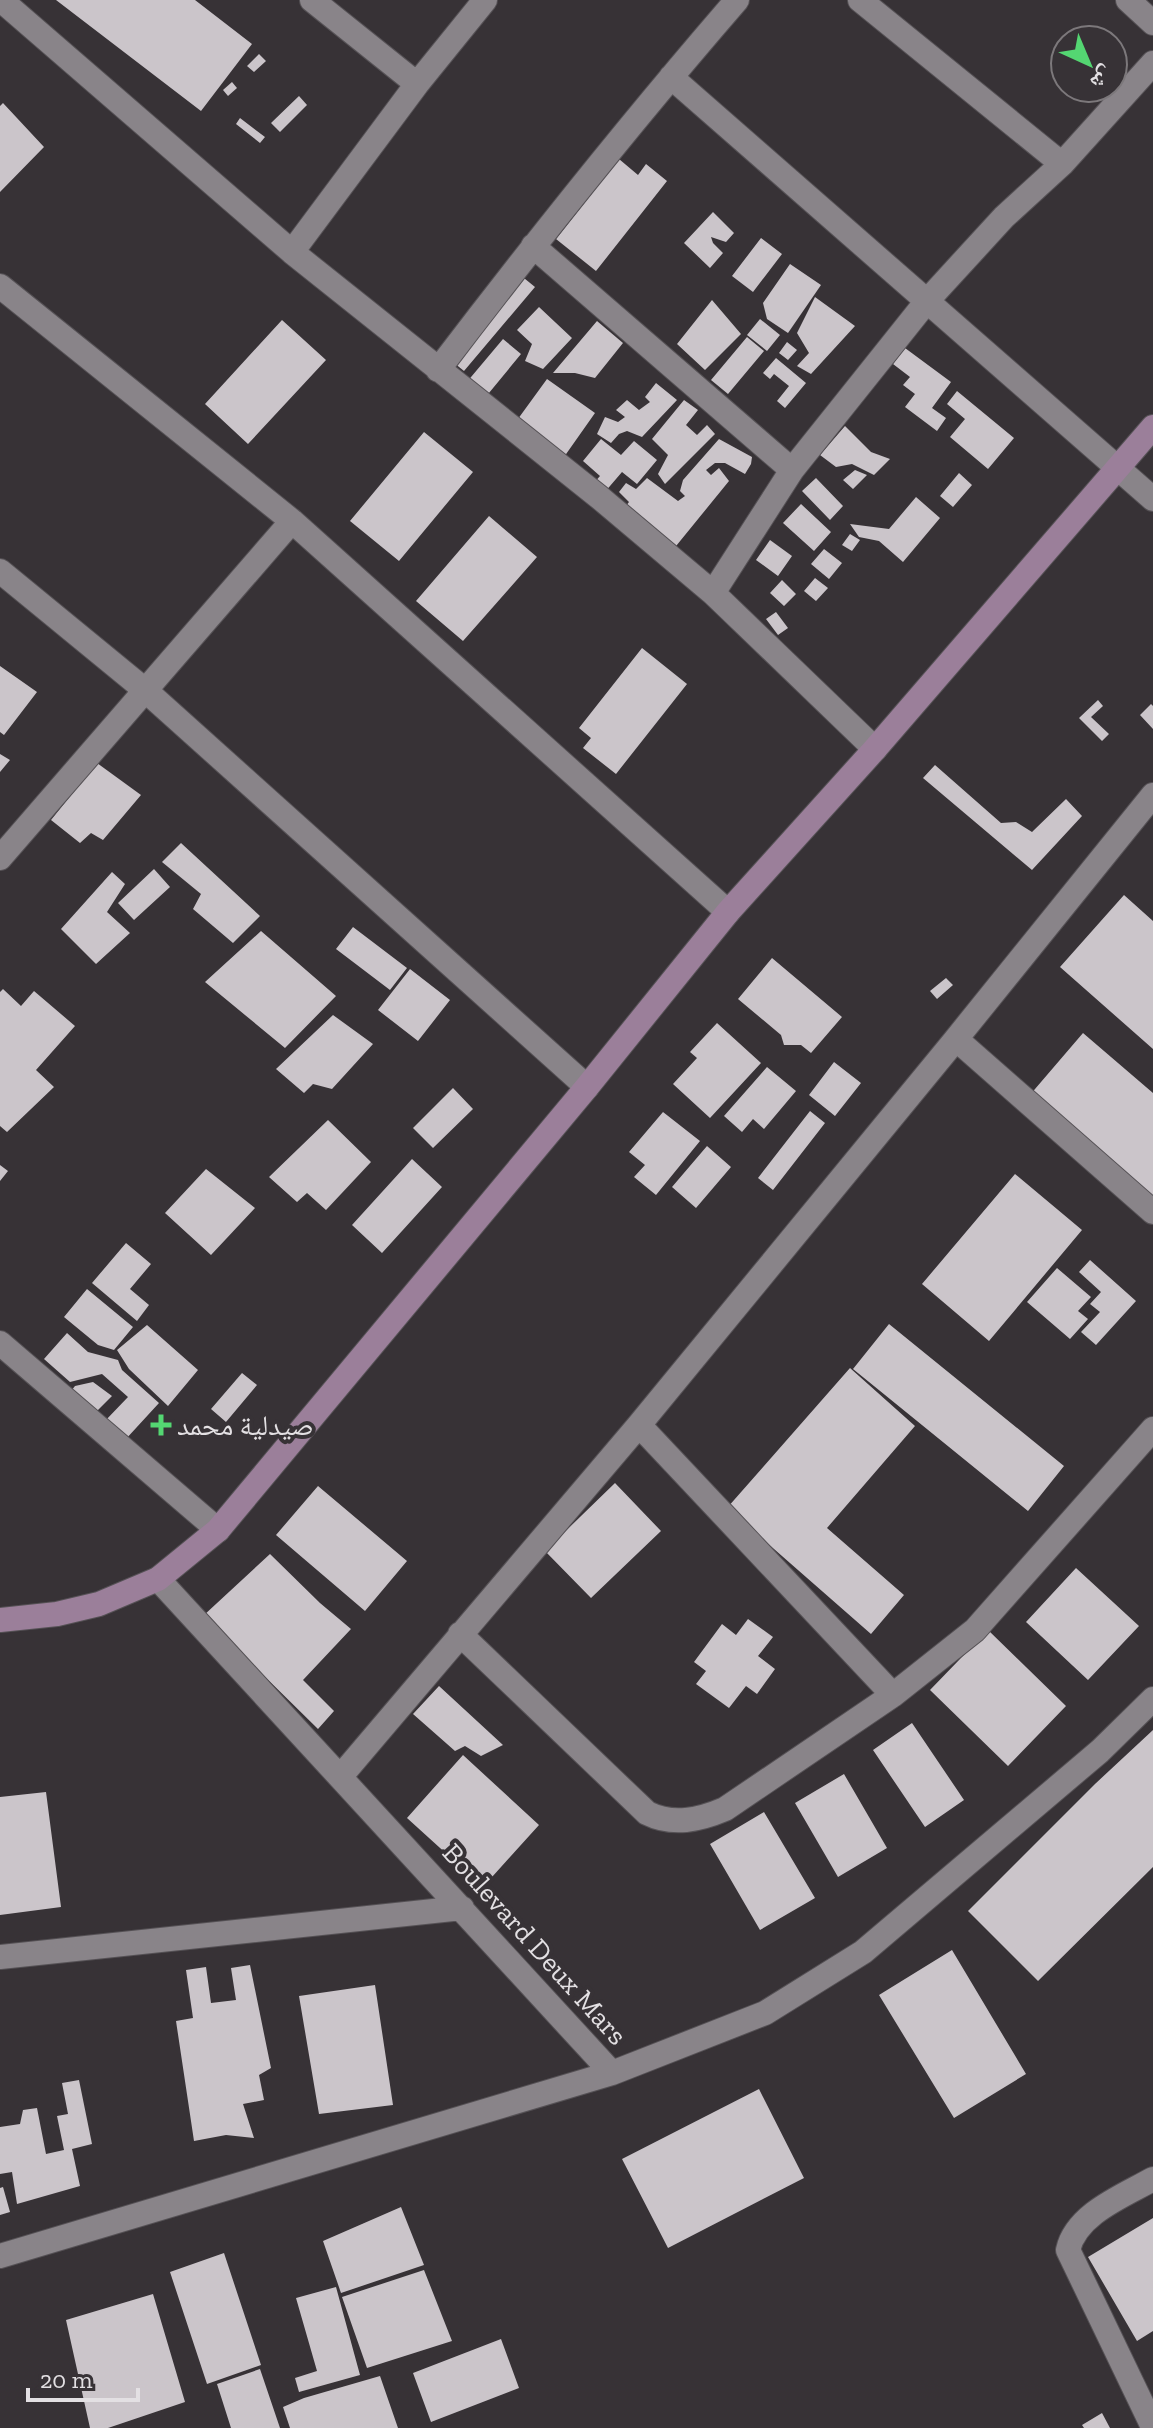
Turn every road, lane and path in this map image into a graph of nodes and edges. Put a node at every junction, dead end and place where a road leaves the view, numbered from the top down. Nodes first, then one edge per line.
1 (1, 0) edge
2 (312, 0) edge
3 (485, 0) edge
4 (737, 0) edge
5 (860, 0) edge
6 (1128, 0) edge
7 (1153, 23) edge
8 (1153, 63) edge
9 (671, 77) junction
10 (417, 84) junction
11 (1062, 164) junction
12 (533, 246) junction
13 (292, 252) junction
14 (0, 286) edge
15 (927, 301) junction
16 (438, 370) junction
17 (1153, 427) edge
18 (1119, 468) junction
19 (792, 470) junction
20 (1153, 499) edge
21 (292, 521) junction
22 (0, 571) edge
23 (713, 593) junction
24 (145, 690) junction
25 (875, 749) junction
26 (1151, 802) edge
27 (0, 858) edge
28 (728, 912) junction
29 (956, 1039) junction
30 (587, 1087) junction
31 (1153, 1212) edge
32 (0, 1343) edge
33 (639, 1425) junction
34 (1153, 1429) edge
35 (218, 1530) junction
36 (158, 1579) junction
37 (0, 1620) edge
38 (460, 1634) junction
39 (893, 1695) junction
40 (1153, 1699) edge
41 (341, 1776) junction
42 (462, 1908) junction
43 (0, 1957) edge
44 (612, 2073) junction
45 (1153, 2179) edge
46 (0, 2256) edge
47 (1153, 2427) edge

1 - 13 street
2 - 10 street
3 - 10 street
4 - 9 street
5 - 11 street
6 - 7 street
8 - 11 street
9 - 12 street
9 - 15 street
10 - 13 street
11 - 15 street
12 - 16 street
12 - 19 street
13 - 16 street
14 - 21 street
15 - 18 street
15 - 19 street
16 - 23 street
17 - 18 street
18 - 20 street
18 - 25 street
19 - 23 street
21 - 24 street
21 - 28 street
22 - 24 street
23 - 25 street
24 - 27 street
24 - 30 street
25 - 28 street
26 - 29 street
28 - 30 street
29 - 31 street
29 - 33 street
30 - 35 street
32 - 35 street
33 - 38 street
33 - 39 street
34 - 39 street
35 - 36 street
36 - 37 street
36 - 41 street, Boulevard Deux Mars
38 - 39 street
38 - 41 street
40 - 44 street, Boulevard Deux Mars
41 - 42 street, Boulevard Deux Mars
42 - 43 street
42 - 44 street, Boulevard Deux Mars
44 - 46 street
45 - 47 street

